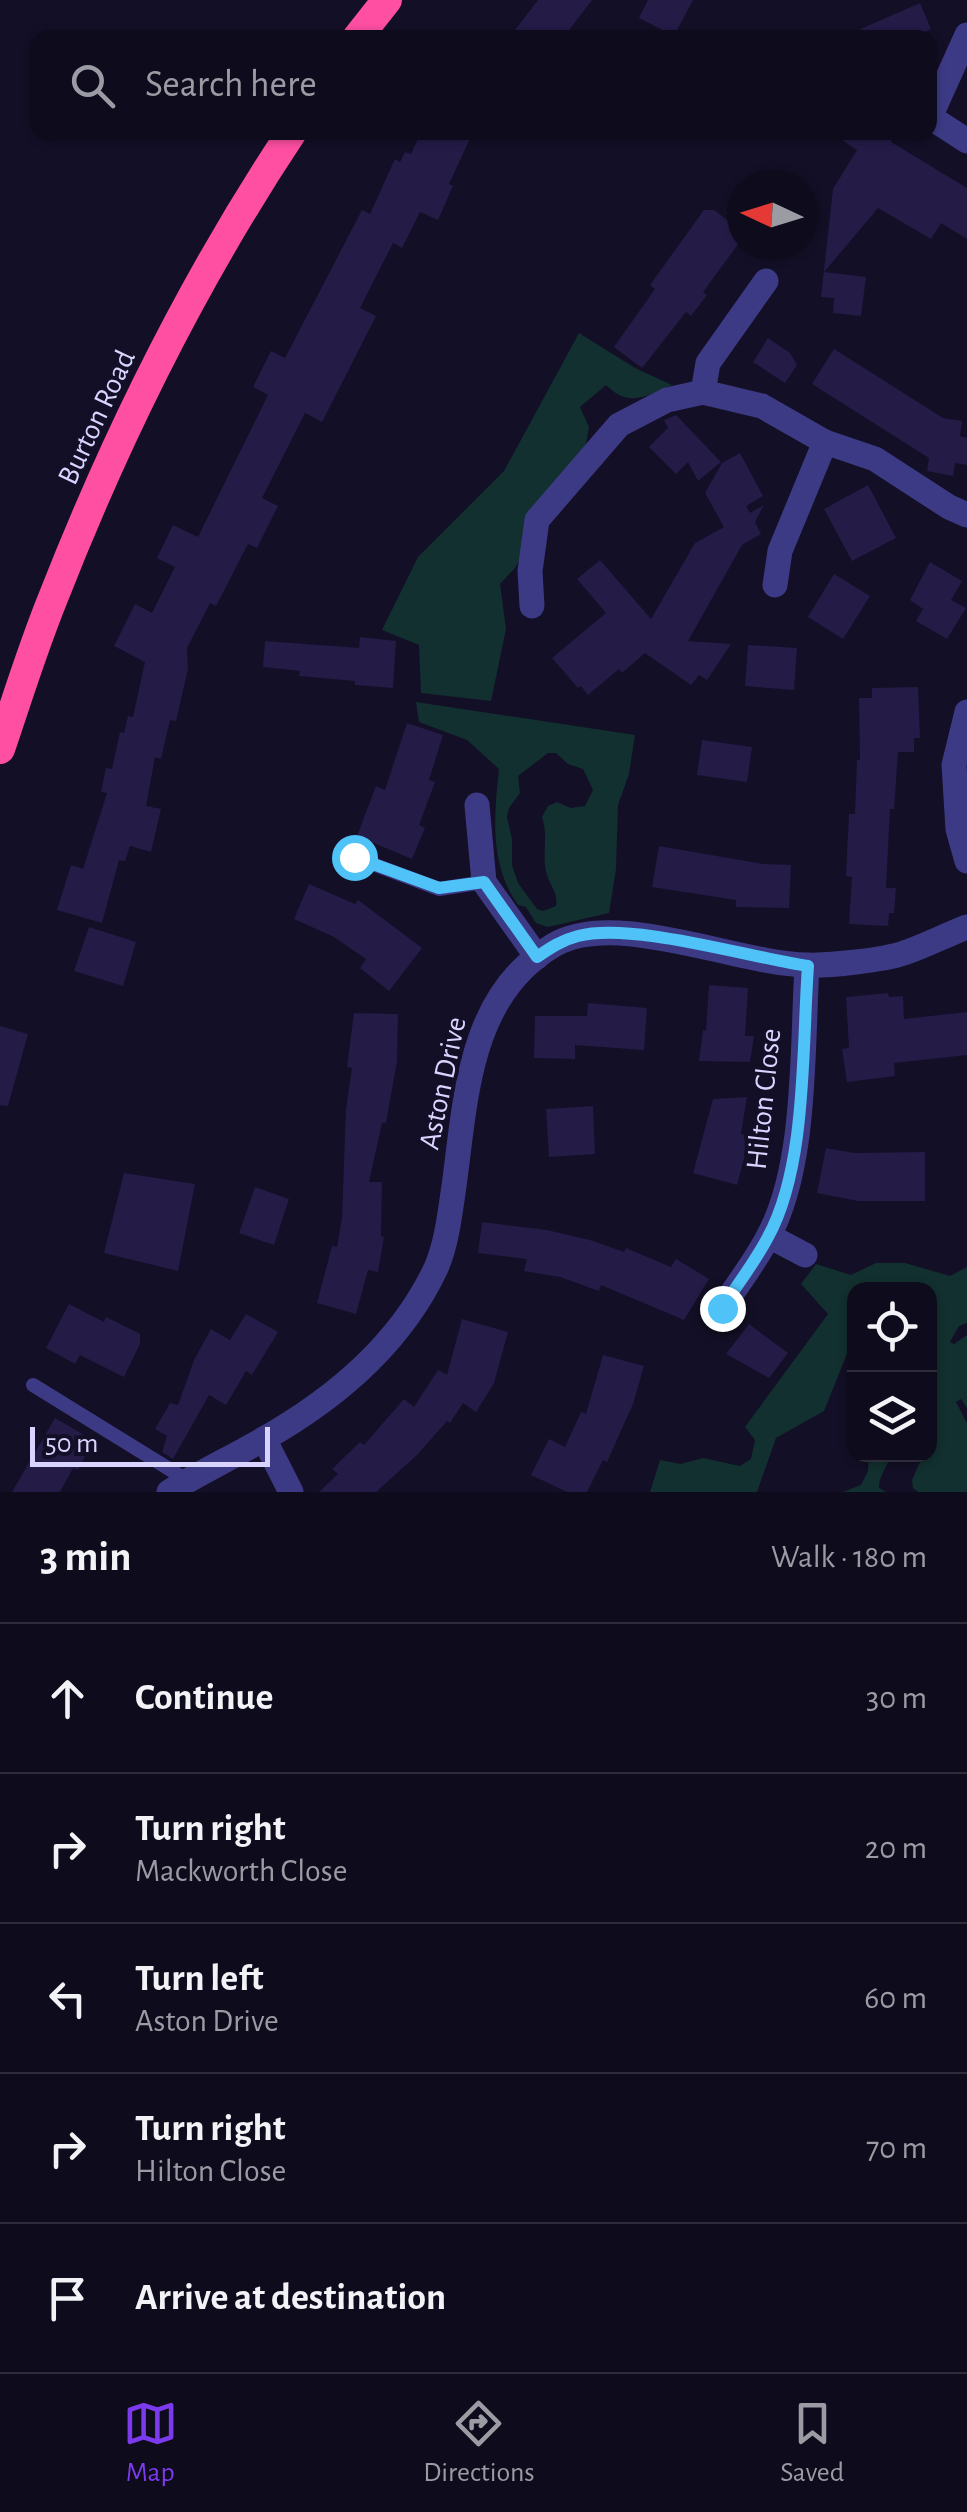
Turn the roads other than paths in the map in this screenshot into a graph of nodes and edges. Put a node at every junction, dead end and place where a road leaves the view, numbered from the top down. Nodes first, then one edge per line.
1 (387, 0) edge
2 (363, 30) edge
3 (967, 35) edge
4 (937, 101) edge
5 (937, 121) edge
6 (287, 140) edge
7 (967, 140) edge
8 (766, 281) dead end
9 (703, 392) junction
10 (825, 442) junction
11 (967, 515) edge
12 (775, 585) dead end
13 (532, 606) dead end
14 (967, 712) edge
15 (0, 749) edge
16 (477, 805) dead end
17 (354, 857) dead end
18 (967, 861) edge
19 (484, 882) junction
20 (967, 927) edge
21 (537, 957) junction
22 (808, 966) junction
23 (769, 1236) junction
24 (805, 1255) dead end
25 (722, 1308) dead end
26 (33, 1385) dead end
27 (264, 1439) junction
28 (178, 1486) edge
29 (292, 1492) edge

1 - 2 highway
3 - 4 street
5 - 7 street
6 - 15 highway, Burton Road
8 - 9 street
9 - 10 street
9 - 13 street
10 - 11 street
10 - 12 street
14 - 18 street
16 - 19 street
17 - 19 lane
19 - 21 street
20 - 22 street, Aston Drive
21 - 22 street, Aston Drive
21 - 27 street, Aston Drive
22 - 23 street, Hilton Close
23 - 24 street
23 - 25 street, Hilton Close
26 - 28 lane
27 - 28 street, Aston Drive
27 - 29 street

